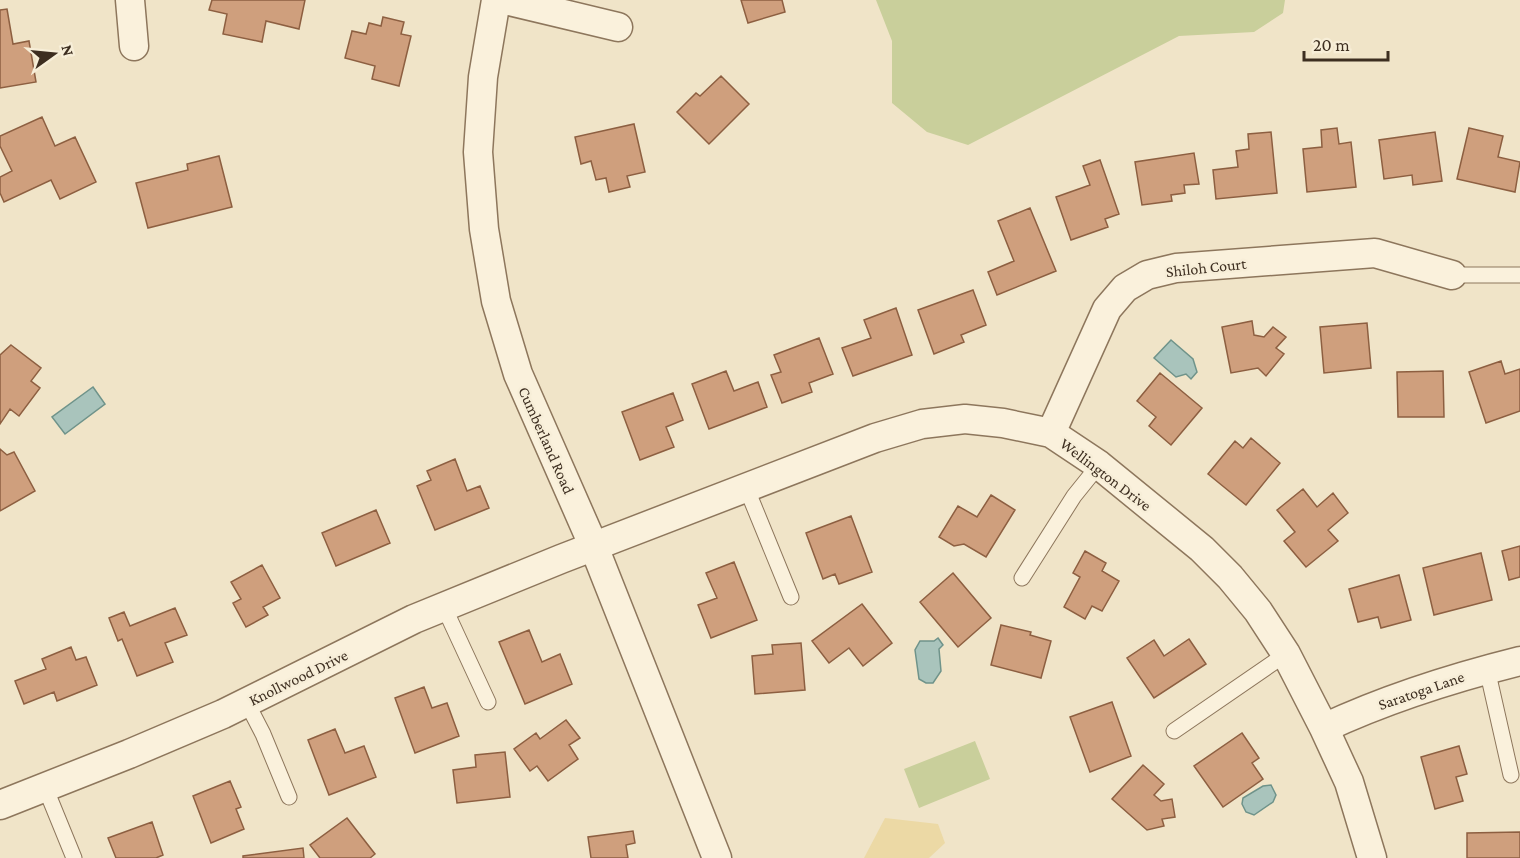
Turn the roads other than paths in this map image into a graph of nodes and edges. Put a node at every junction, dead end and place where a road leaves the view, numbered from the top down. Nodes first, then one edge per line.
1 (130, 0) edge
2 (496, 0) edge
3 (505, 0) edge
4 (618, 27) dead end
5 (134, 46) dead end
6 (1452, 275) joint
7 (1520, 275) edge
8 (1051, 433) junction
9 (1099, 465) junction
10 (746, 487) junction
11 (594, 547) junction
12 (1022, 578) dead end
13 (791, 597) dead end
14 (444, 607) junction
15 (1286, 654) junction
16 (1520, 661) edge
17 (1487, 669) junction
18 (488, 702) dead end
19 (247, 703) junction
20 (1324, 728) junction
21 (1174, 731) dead end
22 (1511, 775) dead end
23 (45, 787) junction
24 (289, 797) dead end
25 (0, 805) edge
26 (74, 858) edge
27 (717, 858) edge
28 (1372, 858) edge

1 - 5 street
2 - 11 street, Cumberland Road
3 - 4 street
6 - 7 lane
6 - 8 street, Shiloh Court
8 - 9 street, Wellington Drive
8 - 10 street, Wellington Drive
9 - 12 lane
9 - 15 street, Wellington Drive
10 - 11 street, Wellington Drive
10 - 13 lane
11 - 14 street, Knollwood Drive
11 - 27 street, Cumberland Road
14 - 18 lane
14 - 19 street, Knollwood Drive
15 - 20 street, Wellington Drive
15 - 21 lane
16 - 17 street, Saratoga Lane
17 - 20 street, Saratoga Lane
17 - 22 lane
19 - 23 street, Knollwood Drive
19 - 24 lane
20 - 28 street, Wellington Drive
23 - 25 street, Knollwood Drive
23 - 26 lane

